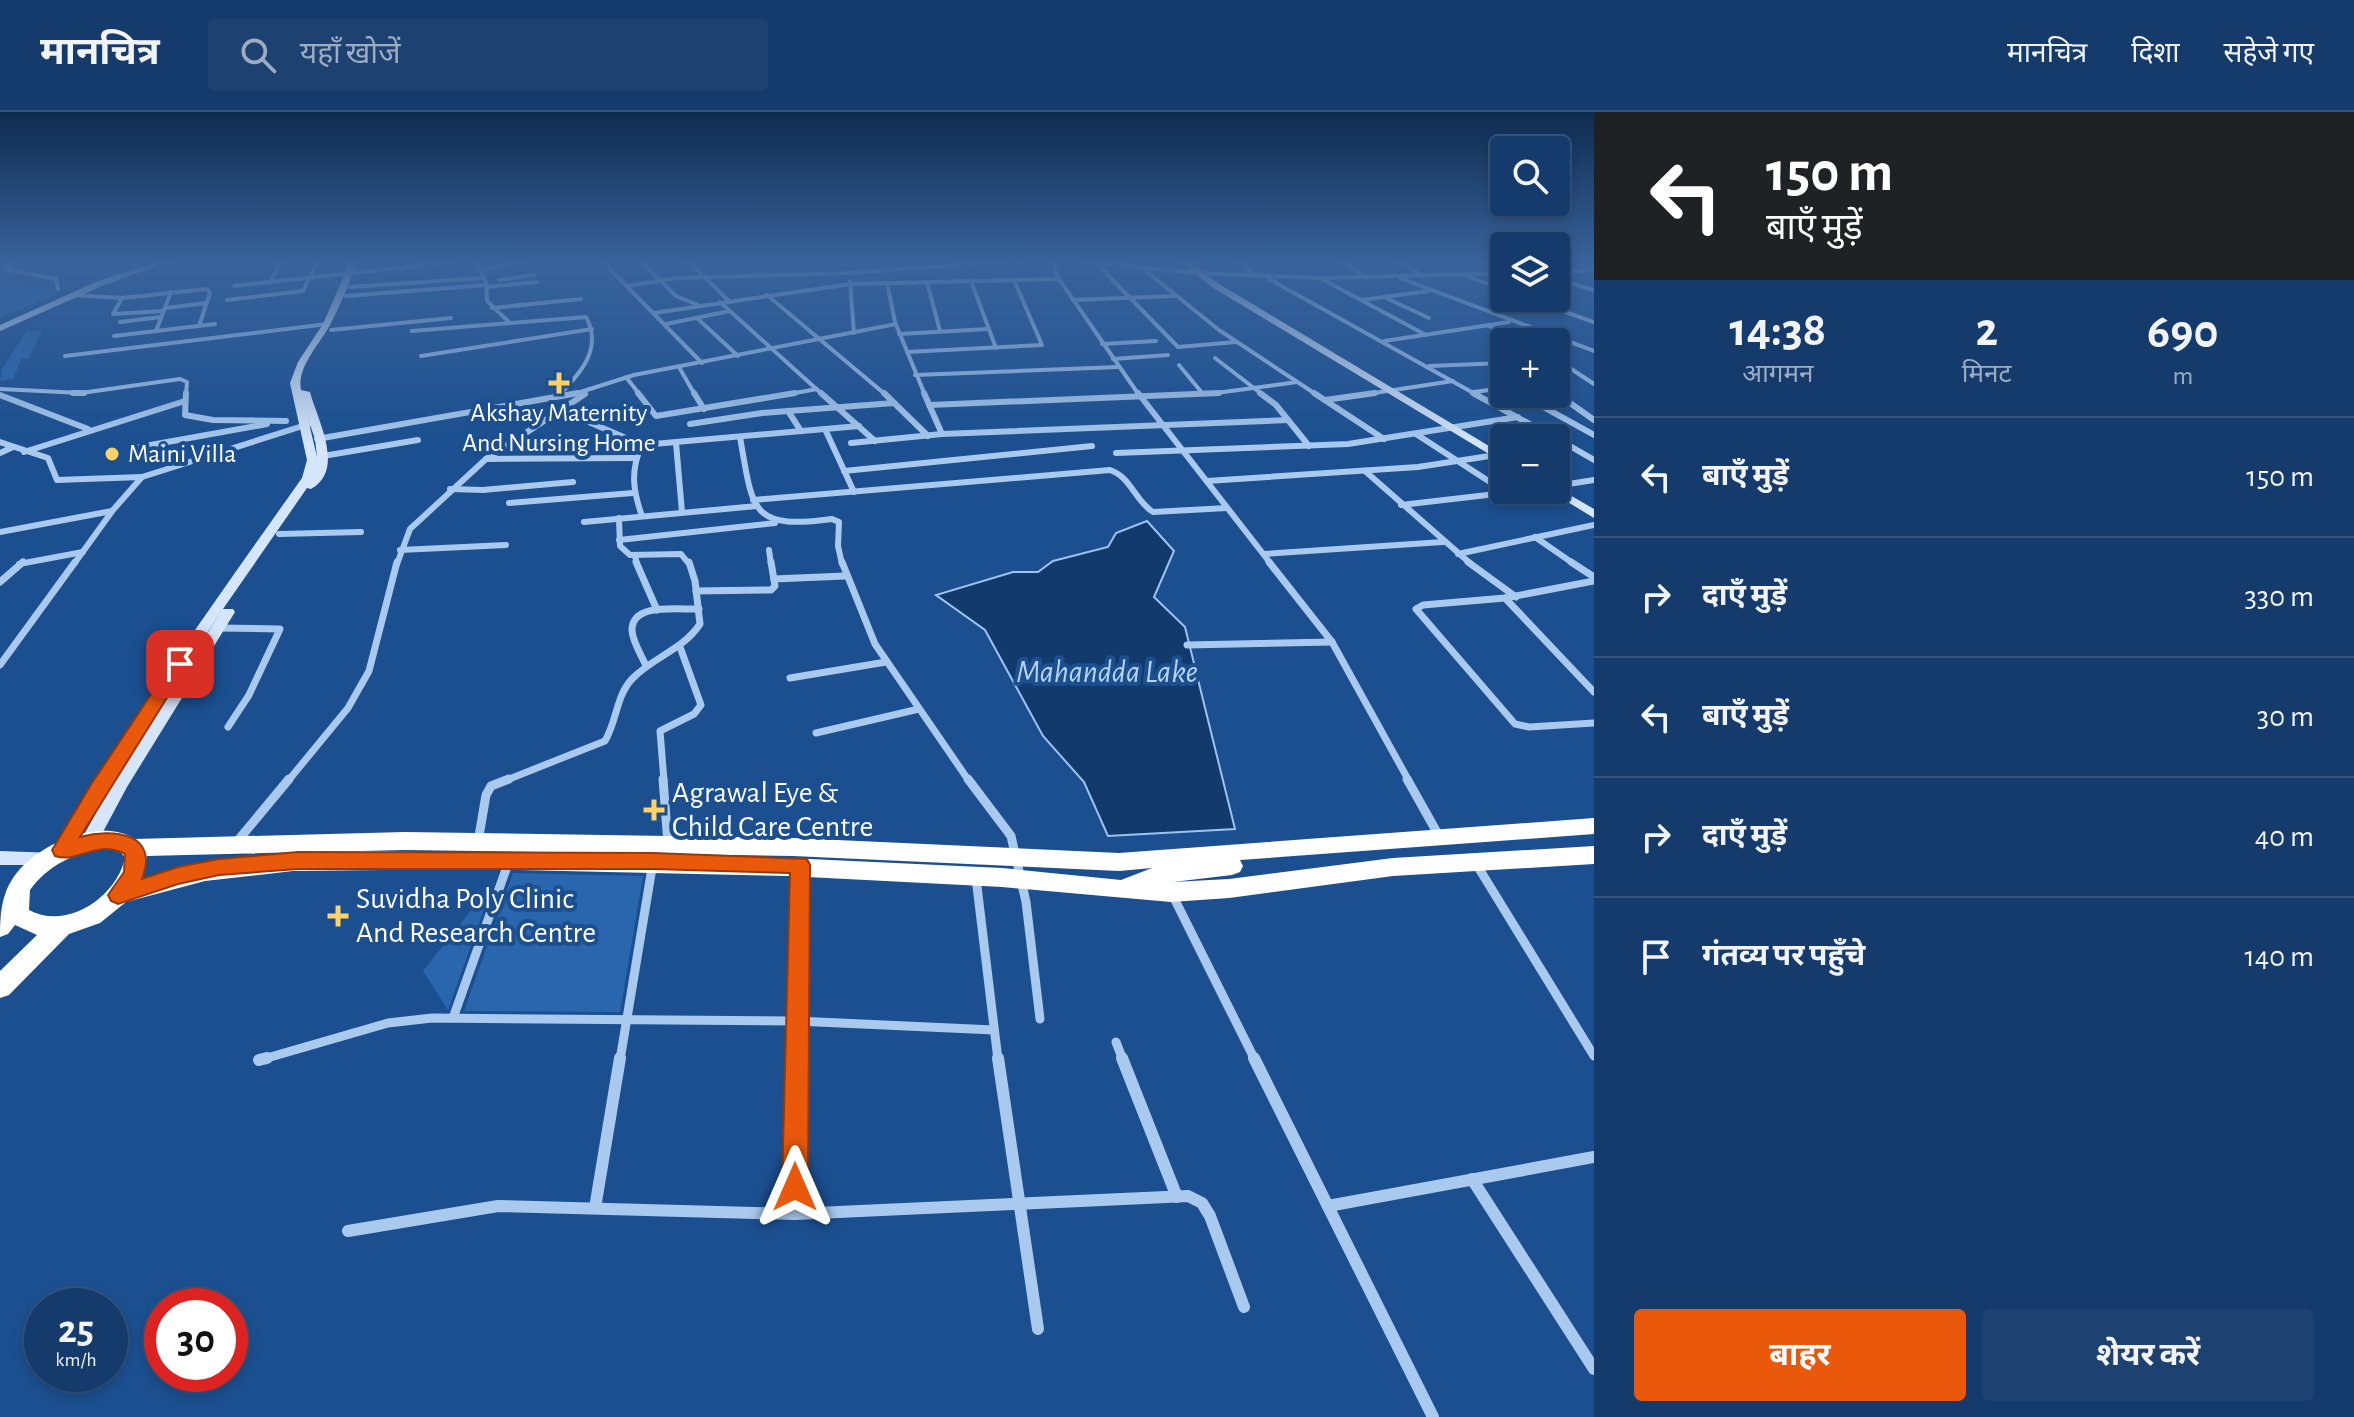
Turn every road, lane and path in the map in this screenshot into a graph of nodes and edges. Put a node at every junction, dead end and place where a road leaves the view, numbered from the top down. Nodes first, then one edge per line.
1 (159, 323) edge
2 (200, 323) edge
3 (331, 323) edge
4 (331, 323) edge
5 (385, 323) edge
6 (499, 323) edge
7 (518, 323) edge
8 (590, 323) edge
9 (672, 323) edge
10 (702, 323) edge
11 (743, 323) edge
12 (801, 323) edge
13 (853, 323) edge
14 (938, 323) edge
15 (986, 323) edge
16 (1033, 323) edge
17 (1088, 323) edge
18 (1153, 323) edge
19 (1211, 323) edge
20 (1279, 323) edge
21 (1350, 323) edge
22 (1404, 323) edge
23 (1503, 323) edge
24 (1513, 323) edge
25 (215, 324) dead end
26 (666, 324) joint
27 (896, 324) joint
28 (1486, 325) junction
29 (199, 326) junction
30 (329, 327) junction
31 (1494, 328) edge
32 (592, 329) junction
33 (988, 329) junction
34 (156, 331) junction
35 (412, 331) dead end
36 (940, 331) junction
37 (854, 333) junction
38 (899, 334) junction
39 (1426, 335) junction
40 (114, 336) dead end
41 (527, 339) junction
42 (822, 340) junction
43 (1156, 341) dead end
44 (1236, 341) junction
45 (1383, 341) junction
46 (1102, 344) junction
47 (996, 348) junction
48 (774, 350) junction
49 (1594, 351) edge
50 (907, 352) junction
51 (1168, 355) dead end
52 (65, 356) dead end
53 (421, 356) dead end
54 (738, 356) junction
55 (1215, 358) dead end
56 (1113, 359) junction
57 (702, 363) junction
58 (1490, 364) edge
59 (1179, 365) dead end
60 (1427, 366) junction
61 (679, 367) junction
62 (1118, 367) junction
63 (1570, 369) edge
64 (1574, 371) junction
65 (915, 375) junction
66 (1594, 376) edge
67 (626, 377) junction
68 (1453, 381) junction
69 (1297, 382) junction
70 (1594, 384) edge
71 (1255, 388) junction
72 (592, 389) junction
73 (817, 389) junction
74 (1490, 390) edge
75 (1390, 391) junction
76 (0, 392) edge
77 (1474, 392) junction
78 (1203, 394) junction
79 (1141, 396) junction
80 (557, 397) junction
81 (1325, 400) junction
82 (185, 401) junction
83 (894, 403) junction
84 (1570, 403) edge
85 (929, 405) junction
86 (838, 407) junction
87 (1545, 408) edge
88 (704, 409) junction
89 (561, 410) junction
90 (788, 411) junction
91 (1518, 417) junction
92 (309, 420) junction
93 (1288, 420) junction
94 (1594, 420) edge
95 (286, 421) junction
96 (690, 424) dead end
97 (1531, 424) edge
98 (1162, 425) junction
99 (859, 426) junction
100 (1451, 428) junction
101 (825, 429) junction
102 (89, 430) junction
103 (801, 431) junction
104 (942, 434) junction
105 (1415, 434) junction
106 (1594, 435) edge
107 (928, 436) junction
108 (740, 437) junction
109 (1384, 439) junction
110 (314, 440) junction
111 (418, 440) dead end
112 (875, 441) junction
113 (0, 442) edge
114 (676, 443) junction
115 (851, 443) dead end
116 (642, 445) junction
117 (1092, 446) dead end
118 (1309, 446) junction
119 (1570, 446) edge
120 (13, 447) junction
121 (134, 448) dead end
122 (1182, 450) junction
123 (1490, 451) edge
124 (24, 452) junction
125 (0, 453) edge
126 (1116, 453) dead end
127 (323, 456) junction
128 (634, 458) junction
129 (1490, 458) edge
130 (486, 459) junction
131 (1594, 460) edge
132 (1458, 461) junction
133 (844, 471) junction
134 (1365, 471) junction
135 (142, 477) junction
136 (1594, 480) edge
137 (1207, 481) junction
138 (573, 482) dead end
139 (1490, 482) edge
140 (1570, 485) edge
141 (450, 489) junction
142 (854, 492) junction
143 (633, 493) junction
144 (1490, 495) edge
145 (1570, 498) edge
146 (509, 503) dead end
147 (755, 503) junction
148 (1401, 505) junction
149 (1227, 508) junction
150 (113, 510) junction
151 (682, 512) junction
152 (1594, 514) edge
153 (642, 516) junction
154 (619, 518) junction
155 (584, 522) dead end
156 (776, 522) junction
157 (1594, 525) edge
158 (0, 532) edge
159 (361, 532) dead end
160 (279, 534) junction
161 (1535, 537) junction
162 (619, 540) junction
163 (1444, 542) junction
164 (506, 545) dead end
165 (400, 550) junction
166 (769, 550) dead end
167 (83, 552) junction
168 (1264, 554) junction
169 (1458, 554) junction
170 (635, 556) junction
171 (845, 576) junction
172 (774, 579) junction
173 (1594, 579) edge
174 (0, 582) edge
175 (696, 591) junction
176 (1516, 597) junction
177 (1505, 598) junction
178 (699, 609) junction
179 (657, 610) junction
180 (217, 628) junction
181 (1332, 642) junction
182 (1187, 645) dead end
183 (680, 647) junction
184 (886, 662) junction
185 (0, 665) edge
186 (646, 666) junction
187 (790, 678) dead end
188 (1594, 692) edge
189 (919, 709) junction
190 (1594, 723) edge
191 (228, 727) dead end
192 (816, 733) dead end
193 (1594, 826) edge
194 (1440, 837) junction
195 (1594, 837) edge
196 (90, 840) junction
197 (478, 843) junction
198 (235, 844) junction
199 (132, 848) junction
200 (660, 853) junction
201 (55, 854) junction
202 (1594, 855) edge
203 (0, 858) edge
204 (510, 861) junction
205 (1119, 862) junction
206 (1475, 862) junction
207 (800, 865) junction
208 (1018, 869) junction
209 (976, 875) junction
210 (1165, 884) junction
211 (118, 895) junction
212 (8, 907) edge
213 (63, 925) junction
214 (0, 987) edge
215 (453, 1018) junction
216 (628, 1019) junction
217 (1040, 1019) dead end
218 (796, 1021) junction
219 (994, 1030) junction
220 (1116, 1042) dead end
221 (1594, 1056) edge
222 (259, 1060) dead end
223 (1594, 1157) edge
224 (1472, 1179) junction
225 (1177, 1197) junction
226 (1019, 1206) junction
227 (1328, 1206) junction
228 (595, 1208) junction
229 (795, 1214) junction
230 (348, 1231) dead end
231 (1244, 1307) dead end
232 (1038, 1329) dead end
233 (1594, 1369) edge
234 (1433, 1417) edge

1 - 34 street
2 - 29 street
3 - 30 street
4 - 30 street
5 - 30 street
6 - 35 street
7 - 41 street
8 - 32 street
9 - 26 street
10 - 54 street
11 - 48 street
12 - 42 street
13 - 37 street
14 - 36 street
15 - 33 street
16 - 47 street
17 - 46 street
18 - 44 street
19 - 44 street
20 - 75 street
21 - 45 street
22 - 39 street
23 - 28 street
24 - 49 street
25 - 29 street
26 - 57 street
27 - 37 street
27 - 38 street
28 - 31 street
28 - 39 street
29 - 34 street
30 - 52 street
30 - 92 street
32 - 41 street
32 - 80 street
33 - 36 street
33 - 47 street
34 - 40 street
36 - 38 street
37 - 42 street
38 - 50 street
39 - 45 street
41 - 53 street
42 - 48 street
42 - 83 street
43 - 46 street
44 - 69 street
45 - 60 street
46 - 56 street
47 - 50 street
48 - 54 street
48 - 73 street
50 - 65 street
51 - 56 street
54 - 57 street
55 - 71 street
56 - 62 street
57 - 61 street
58 - 60 street
59 - 78 street
60 - 68 street
61 - 67 street
61 - 88 street
62 - 65 street
62 - 79 street
63 - 64 street
64 - 66 street
64 - 70 street
65 - 85 street
67 - 72 street
67 - 88 street
68 - 75 street
68 - 77 street
69 - 71 street
69 - 81 street
71 - 78 street
71 - 93 street
72 - 80 street
72 - 89 street
73 - 86 street
73 - 88 street
74 - 77 street
75 - 81 street
75 - 100 street
76 - 82 street
76 - 102 street
77 - 91 street
78 - 79 street
79 - 85 street
79 - 98 street
80 - 110 street
81 - 109 street
82 - 95 street
82 - 102 street
83 - 86 street
83 - 107 street
84 - 94 street
85 - 104 street
86 - 90 street
86 - 99 street
87 - 106 street
89 - 116 street
89 - 130 street
90 - 96 street
90 - 103 street
91 - 97 street
91 - 100 street
92 - 95 street
92 - 110 street
92 - 135 street
93 - 98 street
93 - 118 street
95 - 121 street
98 - 104 street
98 - 122 street
99 - 101 street
99 - 112 street
100 - 105 street
100 - 123 street
101 - 103 street
101 - 133 street
102 - 124 street
103 - 108 street
104 - 107 street
105 - 109 street
105 - 132 street
107 - 112 street
108 - 114 street
108 - 147 street
109 - 118 street
110 - 127 street
110 - 201 street
111 - 127 street
112 - 115 street
113 - 120 street
114 - 116 street
114 - 151 street
116 - 128 street
117 - 133 street
118 - 122 street
119 - 131 street
120 - 124 street
120 - 125 street
122 - 126 street
122 - 137 street
124 - 135 street
127 - 160 street
128 - 130 street
128 - 143 street
129 - 132 street
130 - 141 street
132 - 134 street
132 - 139 street
133 - 142 street
134 - 137 street
134 - 148 street
135 - 150 street
136 - 140 street
137 - 149 street
138 - 141 street
141 - 165 street
142 - 147 street
142 - 149 street
143 - 146 street
143 - 153 street
144 - 148 street
145 - 152 street
147 - 151 street
147 - 156 street
148 - 163 street
149 - 168 street
150 - 158 street
150 - 167 street
151 - 153 street
153 - 154 street
154 - 155 street
154 - 162 street
156 - 162 street
156 - 171 street
157 - 161 street
159 - 160 street
160 - 180 street
161 - 169 street
161 - 173 street
162 - 170 street
163 - 168 street
163 - 169 street
164 - 165 street
165 - 198 street
166 - 172 street
167 - 174 street
167 - 185 street
168 - 181 street
169 - 176 street
170 - 175 street
170 - 179 street
171 - 172 street
171 - 184 street
172 - 175 street
173 - 176 street
175 - 178 street
176 - 177 street
177 - 188 street
177 - 190 street
178 - 179 street
178 - 183 street
179 - 186 street
180 - 191 street
180 - 196 street
181 - 182 street
181 - 194 street
183 - 186 street
183 - 200 street
184 - 187 street
184 - 189 street
186 - 197 street
189 - 192 street
189 - 208 street
193 - 194 highway
194 - 205 highway
195 - 210 highway
196 - 199 highway
196 - 201 highway
197 - 198 highway
197 - 200 highway
198 - 199 highway
199 - 211 highway
200 - 204 highway
200 - 207 highway
200 - 208 highway
200 - 216 street
201 - 203 street
201 - 212 highway
202 - 206 highway
204 - 211 highway
204 - 215 street
205 - 208 highway
205 - 210 highway
206 - 210 highway
206 - 221 street
207 - 209 highway
207 - 218 street
208 - 209 highway
208 - 210 highway
208 - 217 street
209 - 219 street
210 - 227 street
211 - 213 highway
212 - 213 highway
213 - 214 highway
215 - 216 street
215 - 222 street
216 - 218 street
216 - 228 street
218 - 219 street
218 - 229 street
219 - 226 street
220 - 225 street
223 - 224 street
224 - 227 street
224 - 233 street
225 - 226 street
225 - 231 street
226 - 229 street
226 - 232 street
227 - 234 street
228 - 229 street
228 - 230 street

